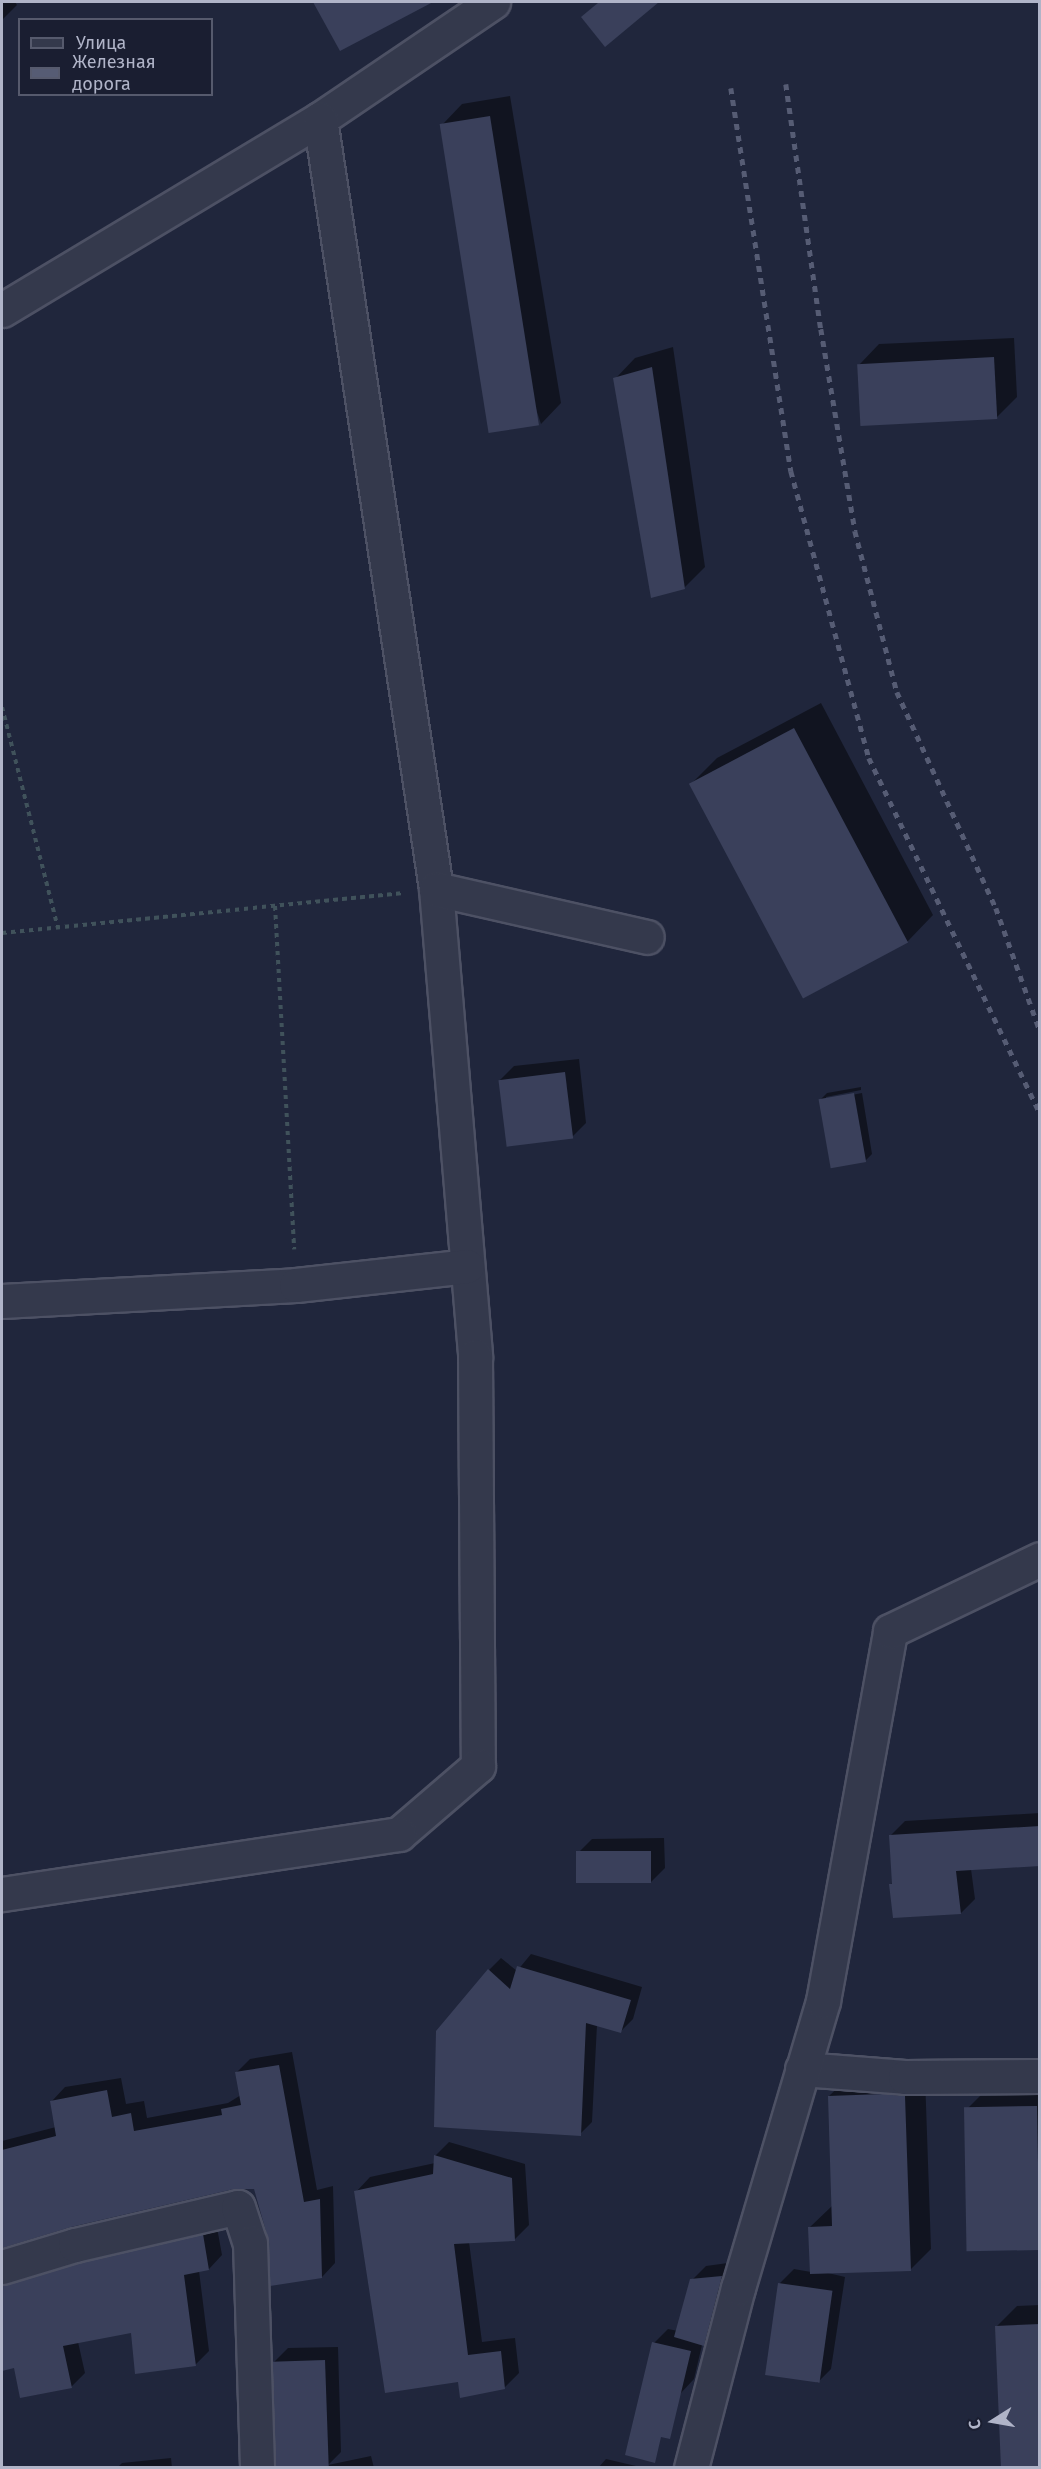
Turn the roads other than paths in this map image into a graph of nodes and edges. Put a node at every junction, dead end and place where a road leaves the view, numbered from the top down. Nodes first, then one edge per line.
1 (493, 2) edge
2 (320, 119) junction
3 (2, 310) edge
4 (436, 889) junction
5 (648, 937) dead end
6 (467, 1266) junction
7 (2, 1301) edge
8 (1040, 1559) edge
9 (2, 1894) edge
10 (802, 2069) junction
11 (1039, 2076) edge
12 (2, 2267) edge
13 (257, 2468) edge
14 (691, 2468) edge

1 - 2 street
2 - 3 street
2 - 4 street
4 - 5 street
4 - 6 street
6 - 7 street
6 - 9 street
8 - 10 street
10 - 11 street
10 - 14 street
12 - 13 street

